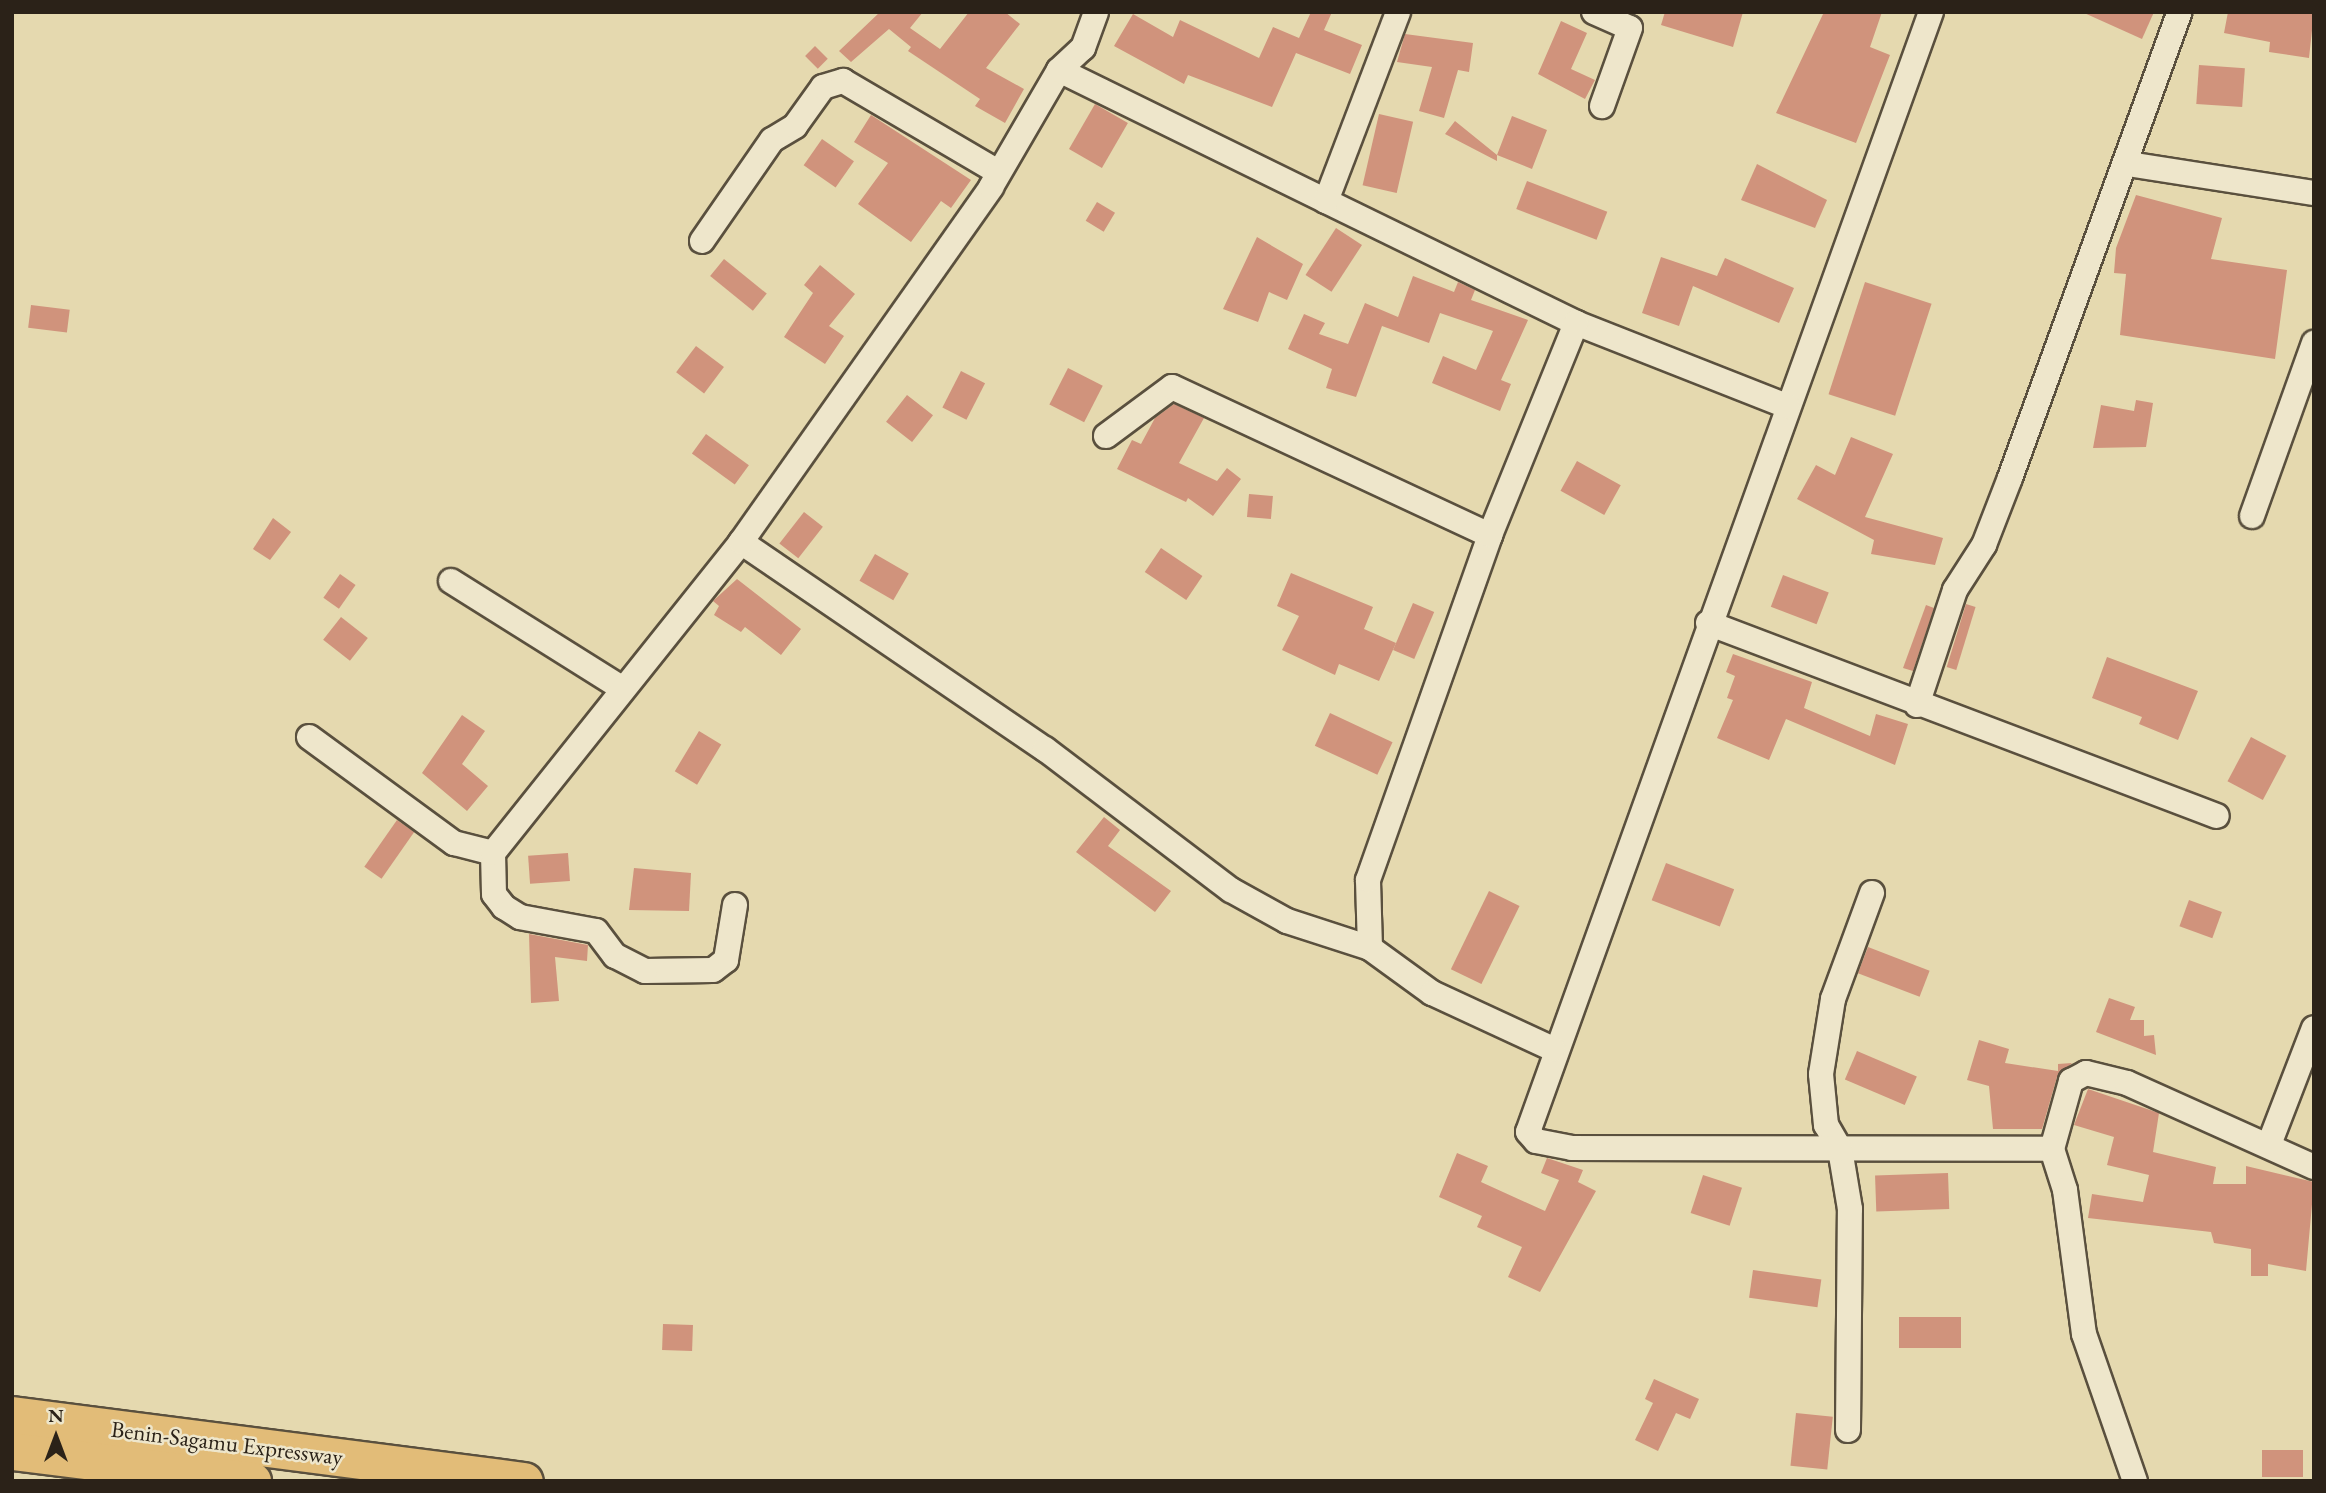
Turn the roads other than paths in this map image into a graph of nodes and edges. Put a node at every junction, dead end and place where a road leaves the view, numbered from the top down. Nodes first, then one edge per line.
1 (1096, 12) edge
2 (1398, 12) edge
3 (1594, 12) edge
4 (1931, 12) edge
5 (2180, 12) edge
6 (1059, 70) junction
7 (1602, 106) dead end
8 (2128, 164) junction
9 (998, 172) junction
10 (2314, 193) edge
11 (1326, 201) junction
12 (702, 241) dead end
13 (1576, 323) junction
14 (2314, 343) edge
15 (1787, 406) junction
16 (1106, 436) dead end
17 (2252, 516) dead end
18 (1490, 535) junction
19 (741, 542) junction
20 (451, 581) dead end
21 (1708, 623) junction
22 (620, 687) junction
23 (1917, 705) junction
24 (310, 737) dead end
25 (2217, 816) dead end
26 (493, 853) junction
27 (1872, 893) dead end
28 (735, 905) dead end
29 (1370, 948) junction
30 (2314, 1028) edge
31 (1553, 1049) junction
32 (2270, 1142) junction
33 (2052, 1149) junction
34 (1840, 1150) junction
35 (2314, 1167) edge
36 (12, 1415) edge
37 (1848, 1430) dead end
38 (12, 1451) edge
39 (253, 1481) edge
40 (524, 1481) edge
41 (2135, 1481) edge

1 - 6 street
2 - 11 street
3 - 7 street
4 - 15 street
5 - 8 street
6 - 9 street
6 - 11 street
8 - 10 street
8 - 23 street
9 - 12 street
9 - 19 street
11 - 13 street
13 - 15 street
13 - 18 street
14 - 17 street
15 - 21 street
16 - 18 street
18 - 29 street
19 - 22 street
19 - 29 street
20 - 22 street
21 - 23 street
21 - 31 street
22 - 26 street
23 - 25 street
24 - 26 street
26 - 28 street
27 - 34 street
29 - 31 street
30 - 32 street
31 - 34 street
32 - 33 street
32 - 35 street
33 - 34 street
33 - 41 street
34 - 37 street
36 - 40 highway, Benin-Sagamu Expressway
38 - 39 highway, Benin-Sagamu Expressway

